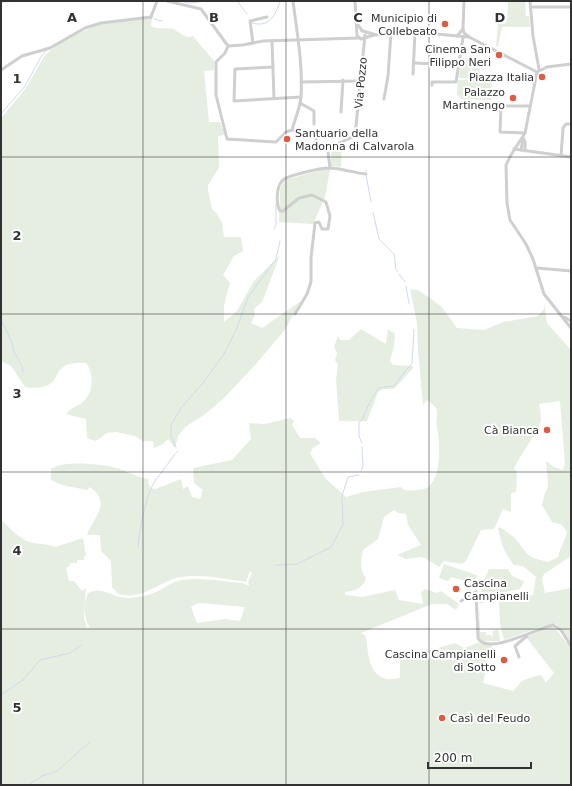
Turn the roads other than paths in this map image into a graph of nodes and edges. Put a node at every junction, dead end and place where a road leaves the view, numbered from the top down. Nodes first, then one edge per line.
1 (157, 1) edge
2 (168, 1) edge
3 (293, 1) edge
4 (355, 1) edge
5 (464, 1) edge
6 (530, 1) edge
7 (188, 3) edge
8 (531, 7) junction
9 (571, 7) edge
10 (268, 17) dead end
11 (357, 23) junction
12 (415, 32) junction
13 (357, 33) junction
14 (391, 34) junction
15 (376, 35) junction
16 (363, 36) junction
17 (461, 37) junction
18 (348, 38) junction
19 (272, 41) junction
20 (298, 42) junction
21 (253, 43) junction
22 (228, 46) junction
23 (414, 63) junction
24 (438, 64) dead end
25 (571, 64) edge
26 (273, 67) junction
27 (1, 70) edge
28 (538, 70) junction
29 (413, 74) dead end
30 (343, 80) junction
31 (361, 81) junction
32 (301, 82) junction
33 (432, 85) dead end
34 (216, 95) junction
35 (301, 98) junction
36 (274, 99) junction
37 (384, 99) dead end
38 (215, 100) dead end
39 (300, 103) junction
40 (527, 106) junction
41 (341, 112) dead end
42 (314, 124) dead end
43 (571, 124) edge
44 (292, 130) junction
45 (525, 133) junction
46 (523, 138) junction
47 (274, 143) junction
48 (272, 147) dead end
49 (514, 150) junction
50 (523, 150) junction
51 (328, 151) junction
52 (561, 156) junction
53 (571, 157) edge
54 (330, 168) junction
55 (366, 174) dead end
56 (537, 268) junction
57 (544, 268) junction
58 (571, 271) edge
59 (539, 275) junction
60 (295, 314) dead end
61 (563, 316) junction
62 (571, 321) edge
63 (571, 328) edge
64 (461, 602) dead end
65 (527, 636) junction
66 (571, 646) edge
67 (518, 657) dead end

1 - 27 street
2 - 7 street
3 - 20 street
4 - 11 street
5 - 17 street
6 - 8 street
7 - 22 street
8 - 9 street
8 - 28 street
10 - 21 street
11 - 13 street
11 - 16 street
12 - 14 street
12 - 17 street
12 - 23 street
13 - 16 street
13 - 16 street
13 - 18 street
14 - 15 street
14 - 37 street
15 - 16 street
15 - 16 street
16 - 18 street
16 - 31 street, Via Pozzo
17 - 28 street
17 - 33 street
18 - 20 street
19 - 20 street
19 - 21 street
19 - 26 street
20 - 32 street
21 - 22 street
22 - 34 street
23 - 24 street
23 - 29 street
25 - 28 street
26 - 36 street
26 - 36 street
28 - 40 street
30 - 31 street
30 - 32 street
30 - 41 street
31 - 51 street, Via Pozzo
32 - 35 street
34 - 38 street
34 - 47 street
35 - 36 street
35 - 39 street
39 - 42 street
39 - 44 street
40 - 45 street
40 - 45 street
43 - 52 street
44 - 47 street
44 - 51 street
45 - 46 street
46 - 49 street
46 - 50 street
47 - 48 street
49 - 50 street
49 - 56 street
50 - 52 street
51 - 54 street
52 - 53 street
54 - 55 street
54 - 60 street
56 - 57 street
56 - 59 street
57 - 58 street
57 - 59 street
59 - 61 street
61 - 62 street
61 - 63 street
64 - 65 street
65 - 66 street
65 - 67 street

